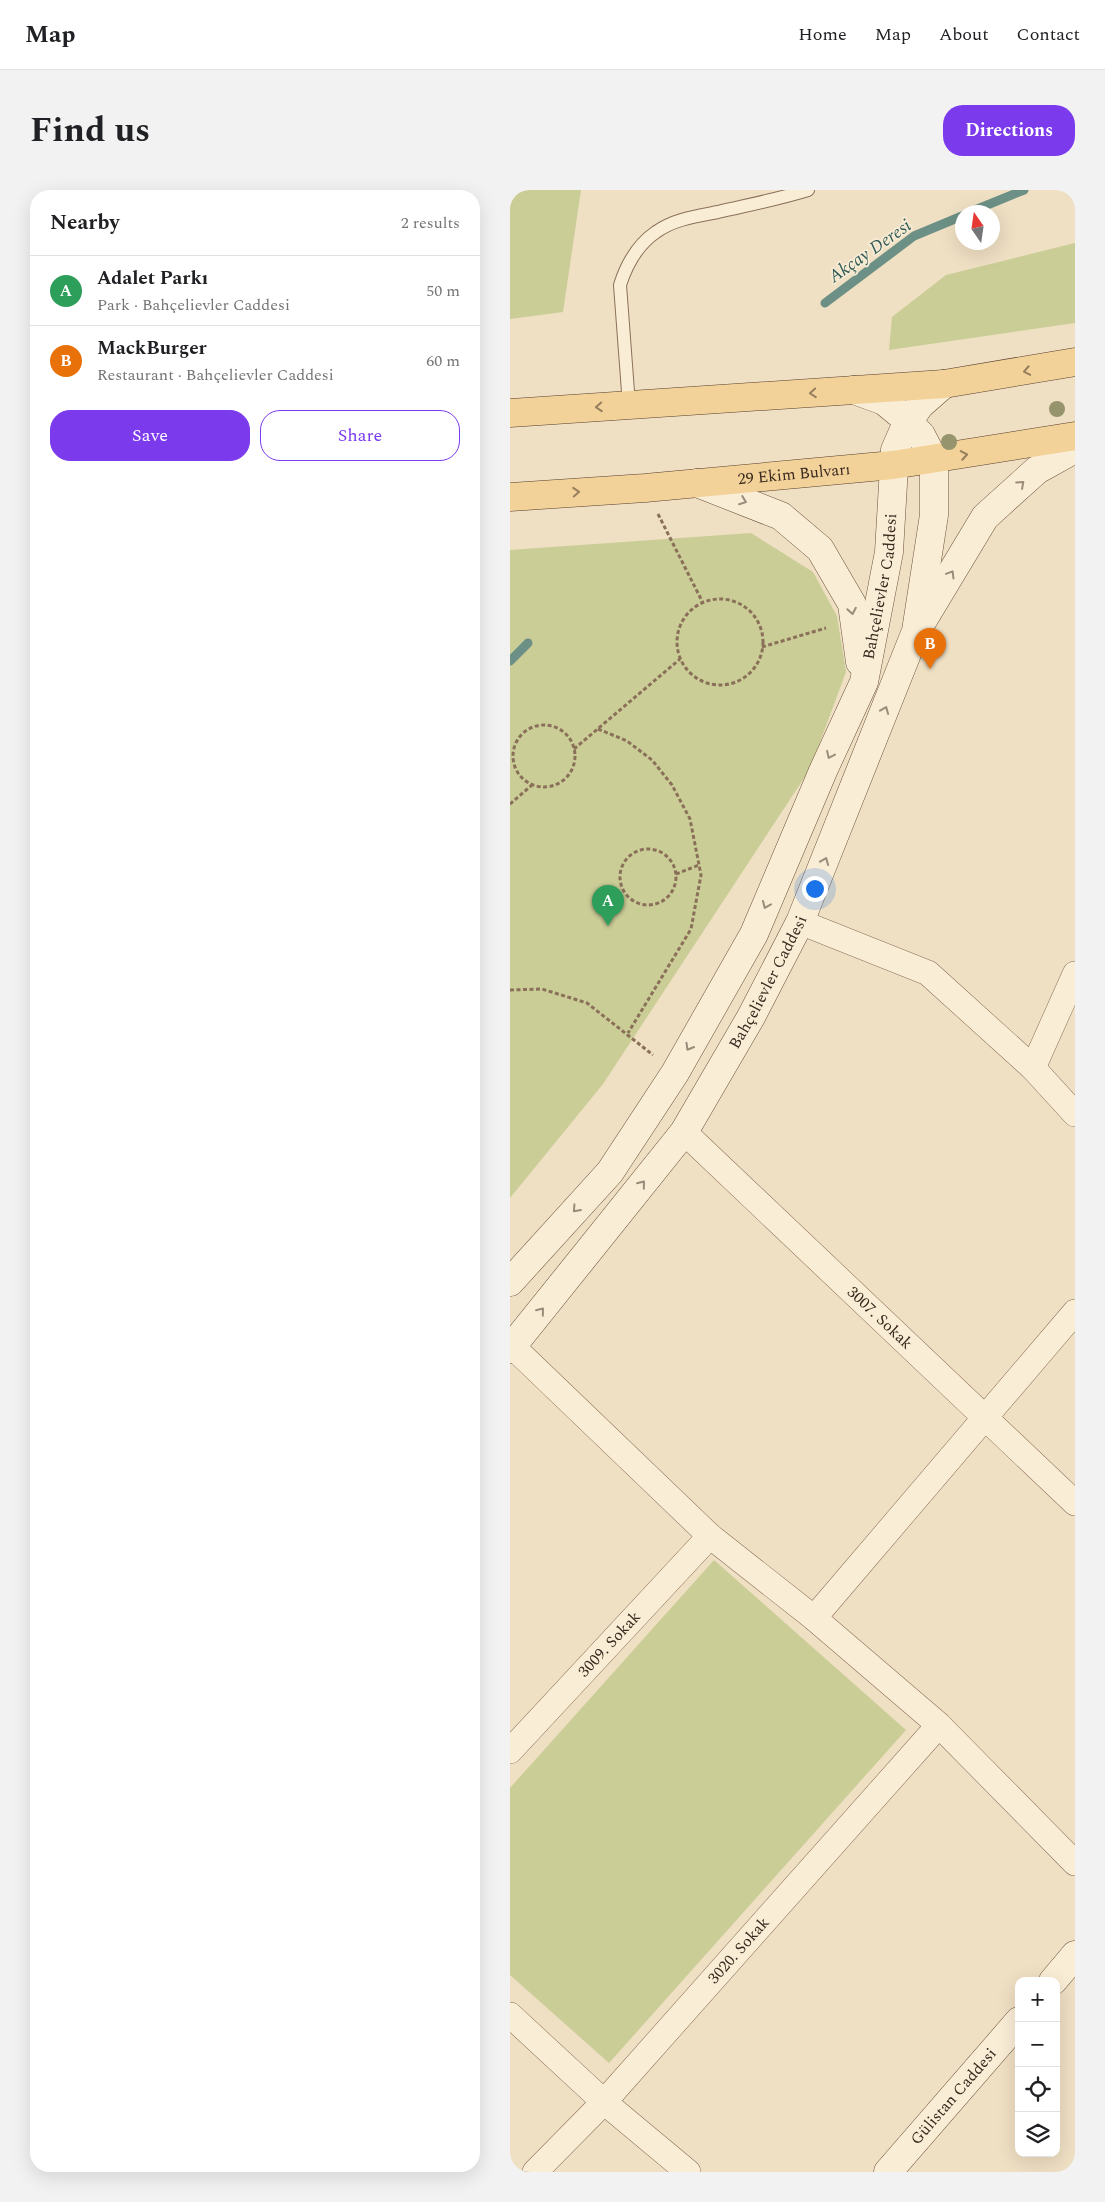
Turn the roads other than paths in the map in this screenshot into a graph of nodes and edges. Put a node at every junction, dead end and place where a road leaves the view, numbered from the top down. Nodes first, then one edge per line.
1 (808, 190) edge
2 (1075, 362) edge
3 (944, 384) junction
4 (854, 390) junction
5 (629, 405) junction
6 (510, 413) edge
7 (908, 422) junction
8 (1075, 436) edge
9 (1075, 449) edge
10 (934, 460) junction
11 (893, 465) junction
12 (698, 483) junction
13 (523, 496) edge
14 (510, 512) edge
15 (916, 630) junction
16 (864, 682) junction
17 (800, 922) junction
18 (1075, 974) edge
19 (1033, 1068) junction
20 (1075, 1114) edge
21 (684, 1132) junction
22 (510, 1282) edge
23 (1075, 1312) edge
24 (511, 1347) edge
25 (983, 1417) junction
26 (1075, 1504) edge
27 (710, 1536) junction
28 (814, 1618) junction
29 (939, 1725) junction
30 (510, 1751) edge
31 (1075, 1864) edge
32 (1075, 1956) edge
33 (1057, 1977) edge
34 (510, 2015) edge
35 (1018, 2022) edge
36 (604, 2102) junction
37 (536, 2172) edge
38 (688, 2172) edge
39 (888, 2172) edge

1 - 5 lane
2 -> 3 main road
3 - 4 main road
3 - 7 street, Bahçelievler Caddesi
4 -> 5 main road
4 - 7 street, Bahçelievler Caddesi
5 -> 6 main road
7 - 10 street, Bahçelievler Caddesi
7 - 11 street, Bahçelievler Caddesi
10 -> 8 main road, 29 Ekim Bulvarı
15 -> 9 street
10 - 11 main road, 29 Ekim Bulvarı
10 - 15 street, Bahçelievler Caddesi
11 - 12 main road, 29 Ekim Bulvarı
11 - 16 street, Bahçelievler Caddesi
13 -> 12 main road, 29 Ekim Bulvarı
12 -> 16 street
13 - 14 street
17 -> 15 street, Bahçelievler Caddesi
16 -> 22 street, Bahçelievler Caddesi
17 - 19 street
17 - 21 street, Bahçelievler Caddesi
18 - 19 street
19 - 20 street
24 -> 21 street, Bahçelievler Caddesi
21 - 25 street, 3007. Sokak
23 - 25 street
24 - 27 street
25 - 26 street, 3007. Sokak
25 - 28 street
27 - 28 street
27 - 30 street, 3009. Sokak
28 - 29 street
29 - 31 street
29 - 36 street, 3020. Sokak
32 - 33 street
34 - 36 street
35 - 39 street, Gülistan Caddesi
36 - 37 street, 3020. Sokak
36 - 38 street

